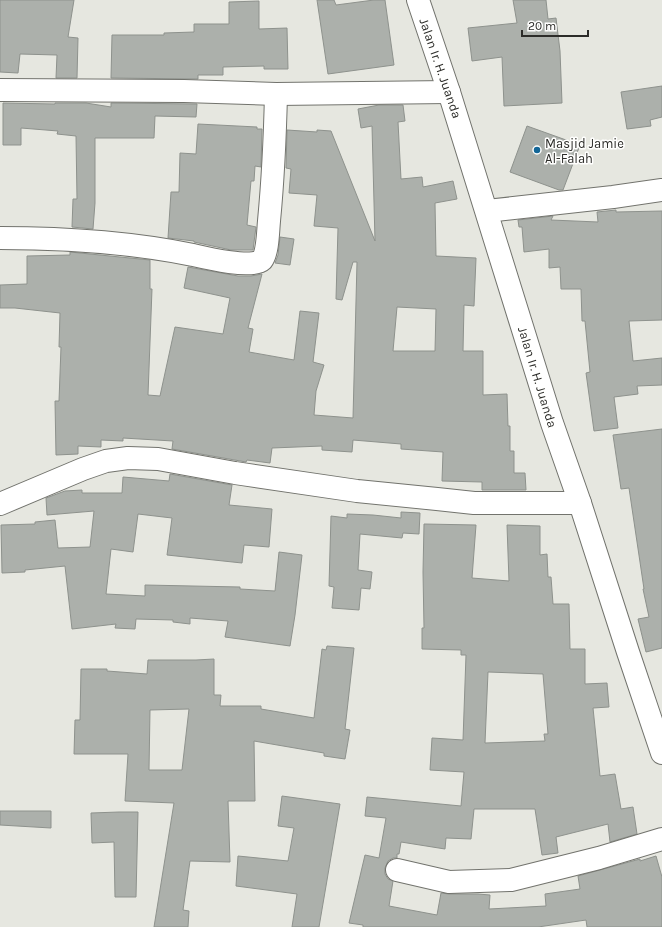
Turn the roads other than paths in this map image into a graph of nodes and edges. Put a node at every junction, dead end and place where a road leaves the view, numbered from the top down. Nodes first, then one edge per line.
1 (418, 0) edge
2 (0, 90) edge
3 (450, 92) junction
4 (276, 94) junction
5 (662, 190) edge
6 (487, 211) junction
7 (0, 238) edge
8 (580, 503) junction
9 (0, 504) edge
10 (658, 730) edge
11 (662, 753) edge
12 (662, 839) edge
13 (397, 870) dead end

1 - 3 street, Jalan Ir. H. Juanda
2 - 4 street
3 - 4 street
3 - 6 street, Jalan Ir. H. Juanda
4 - 7 street
5 - 6 street
6 - 8 street, Jalan Ir. H. Juanda
8 - 9 street
8 - 10 street, Jalan Ir. H. Juanda
10 - 11 street, Jalan Ir. H. Juanda
12 - 13 street

